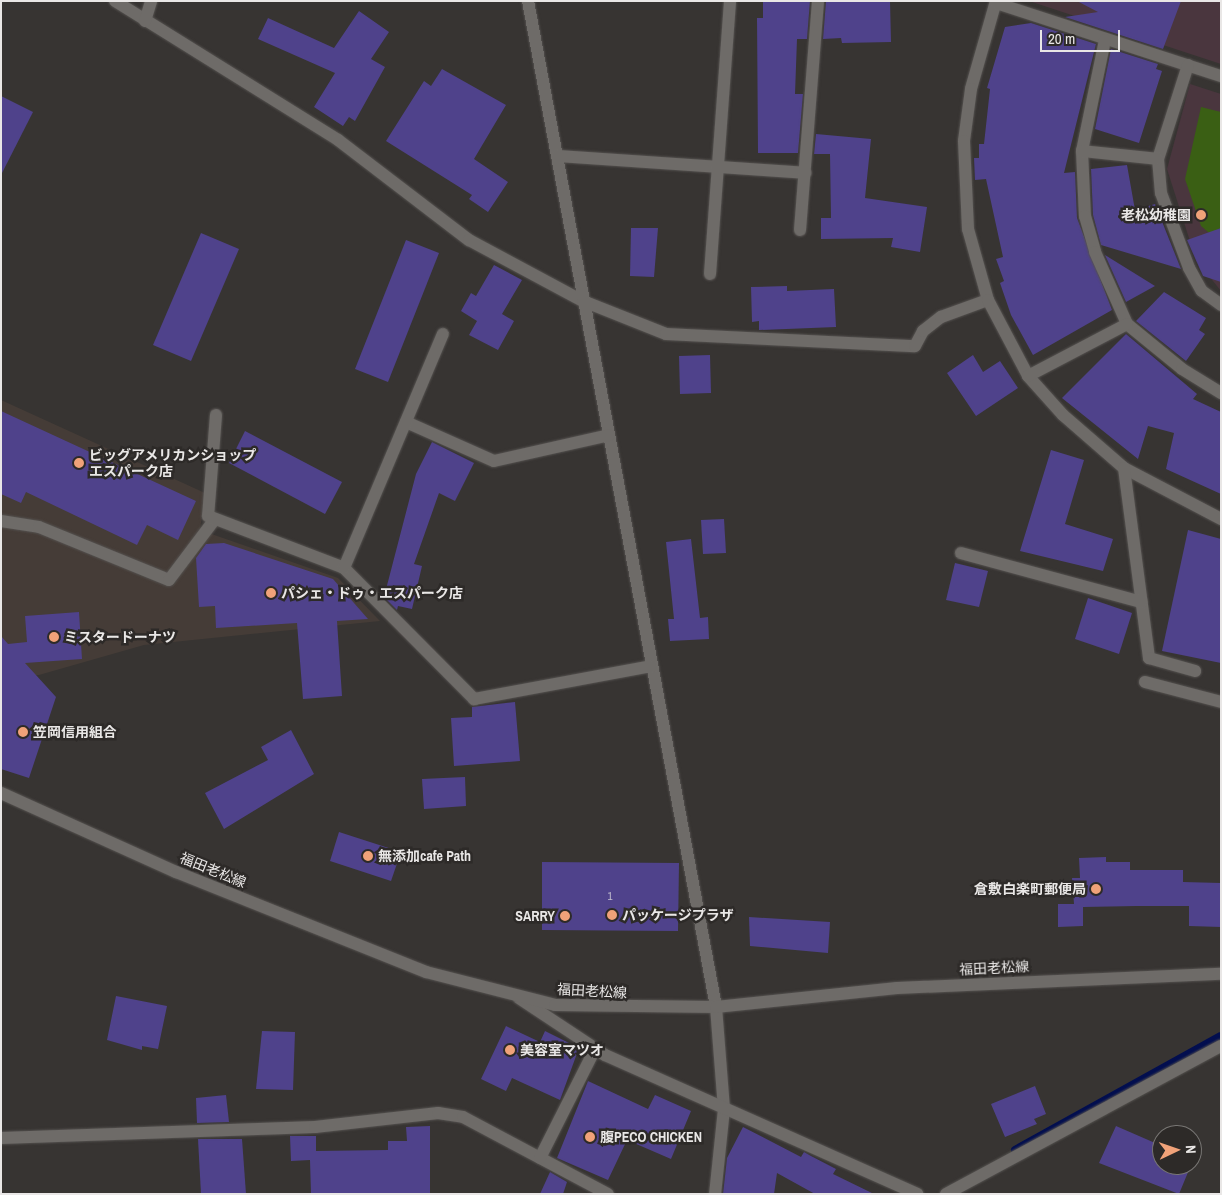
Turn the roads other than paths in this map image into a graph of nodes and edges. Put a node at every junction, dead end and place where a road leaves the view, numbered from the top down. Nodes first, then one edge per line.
1 (115, 1) edge
2 (150, 1) edge
3 (528, 1) edge
4 (730, 1) edge
5 (818, 1) edge
6 (996, 2) edge
7 (145, 21) junction
8 (1105, 40) junction
9 (1188, 65) junction
10 (1221, 76) edge
11 (1082, 151) junction
12 (557, 156) junction
13 (1158, 159) junction
14 (717, 170) junction
15 (804, 173) junction
16 (800, 230) dead end
17 (710, 274) dead end
18 (583, 300) junction
19 (988, 300) junction
20 (1221, 304) edge
21 (1127, 324) junction
22 (443, 334) dead end
23 (1028, 376) junction
24 (1221, 393) edge
25 (216, 416) dead end
26 (406, 422) junction
27 (609, 435) junction
28 (1124, 468) junction
29 (215, 519) junction
30 (1221, 519) edge
31 (1, 521) edge
32 (961, 553) dead end
33 (344, 568) junction
34 (1141, 602) junction
35 (652, 666) junction
36 (1195, 671) dead end
37 (1145, 682) dead end
38 (1221, 702) edge
39 (1, 792) edge
40 (1221, 974) edge
41 (519, 998) junction
42 (716, 1007) junction
43 (1221, 1046) edge
44 (595, 1049) junction
45 (724, 1109) junction
46 (1, 1138) edge
47 (540, 1158) junction
48 (608, 1194) edge
49 (715, 1194) edge
50 (917, 1194) edge
51 (946, 1194) edge

1 - 7 street
2 - 7 street
3 - 12 street
4 - 14 street
5 - 15 street
6 - 8 street
6 - 19 street
7 - 18 street
8 - 9 street
8 - 11 street
9 - 10 street
9 - 13 street
11 - 13 street
11 - 21 street
12 - 14 street
12 - 18 street
13 - 20 street
14 - 15 street
14 - 17 street
15 - 16 street
18 - 19 street
18 - 27 street
19 - 23 street
21 - 23 street
21 - 24 street
22 - 26 street
23 - 28 street
25 - 29 street
26 - 27 street
26 - 33 street
27 - 35 street
28 - 30 street
28 - 34 street
29 - 31 street
29 - 33 street
32 - 34 street
33 - 35 street
34 - 36 street
35 - 42 street
37 - 38 street
39 - 41 street, 福田老松線
40 - 42 street, 福田老松線
41 - 42 street, 福田老松線
41 - 44 street
42 - 45 street
43 - 51 street
44 - 45 street
44 - 47 street
45 - 49 street
45 - 50 street
46 - 47 street
47 - 48 street

